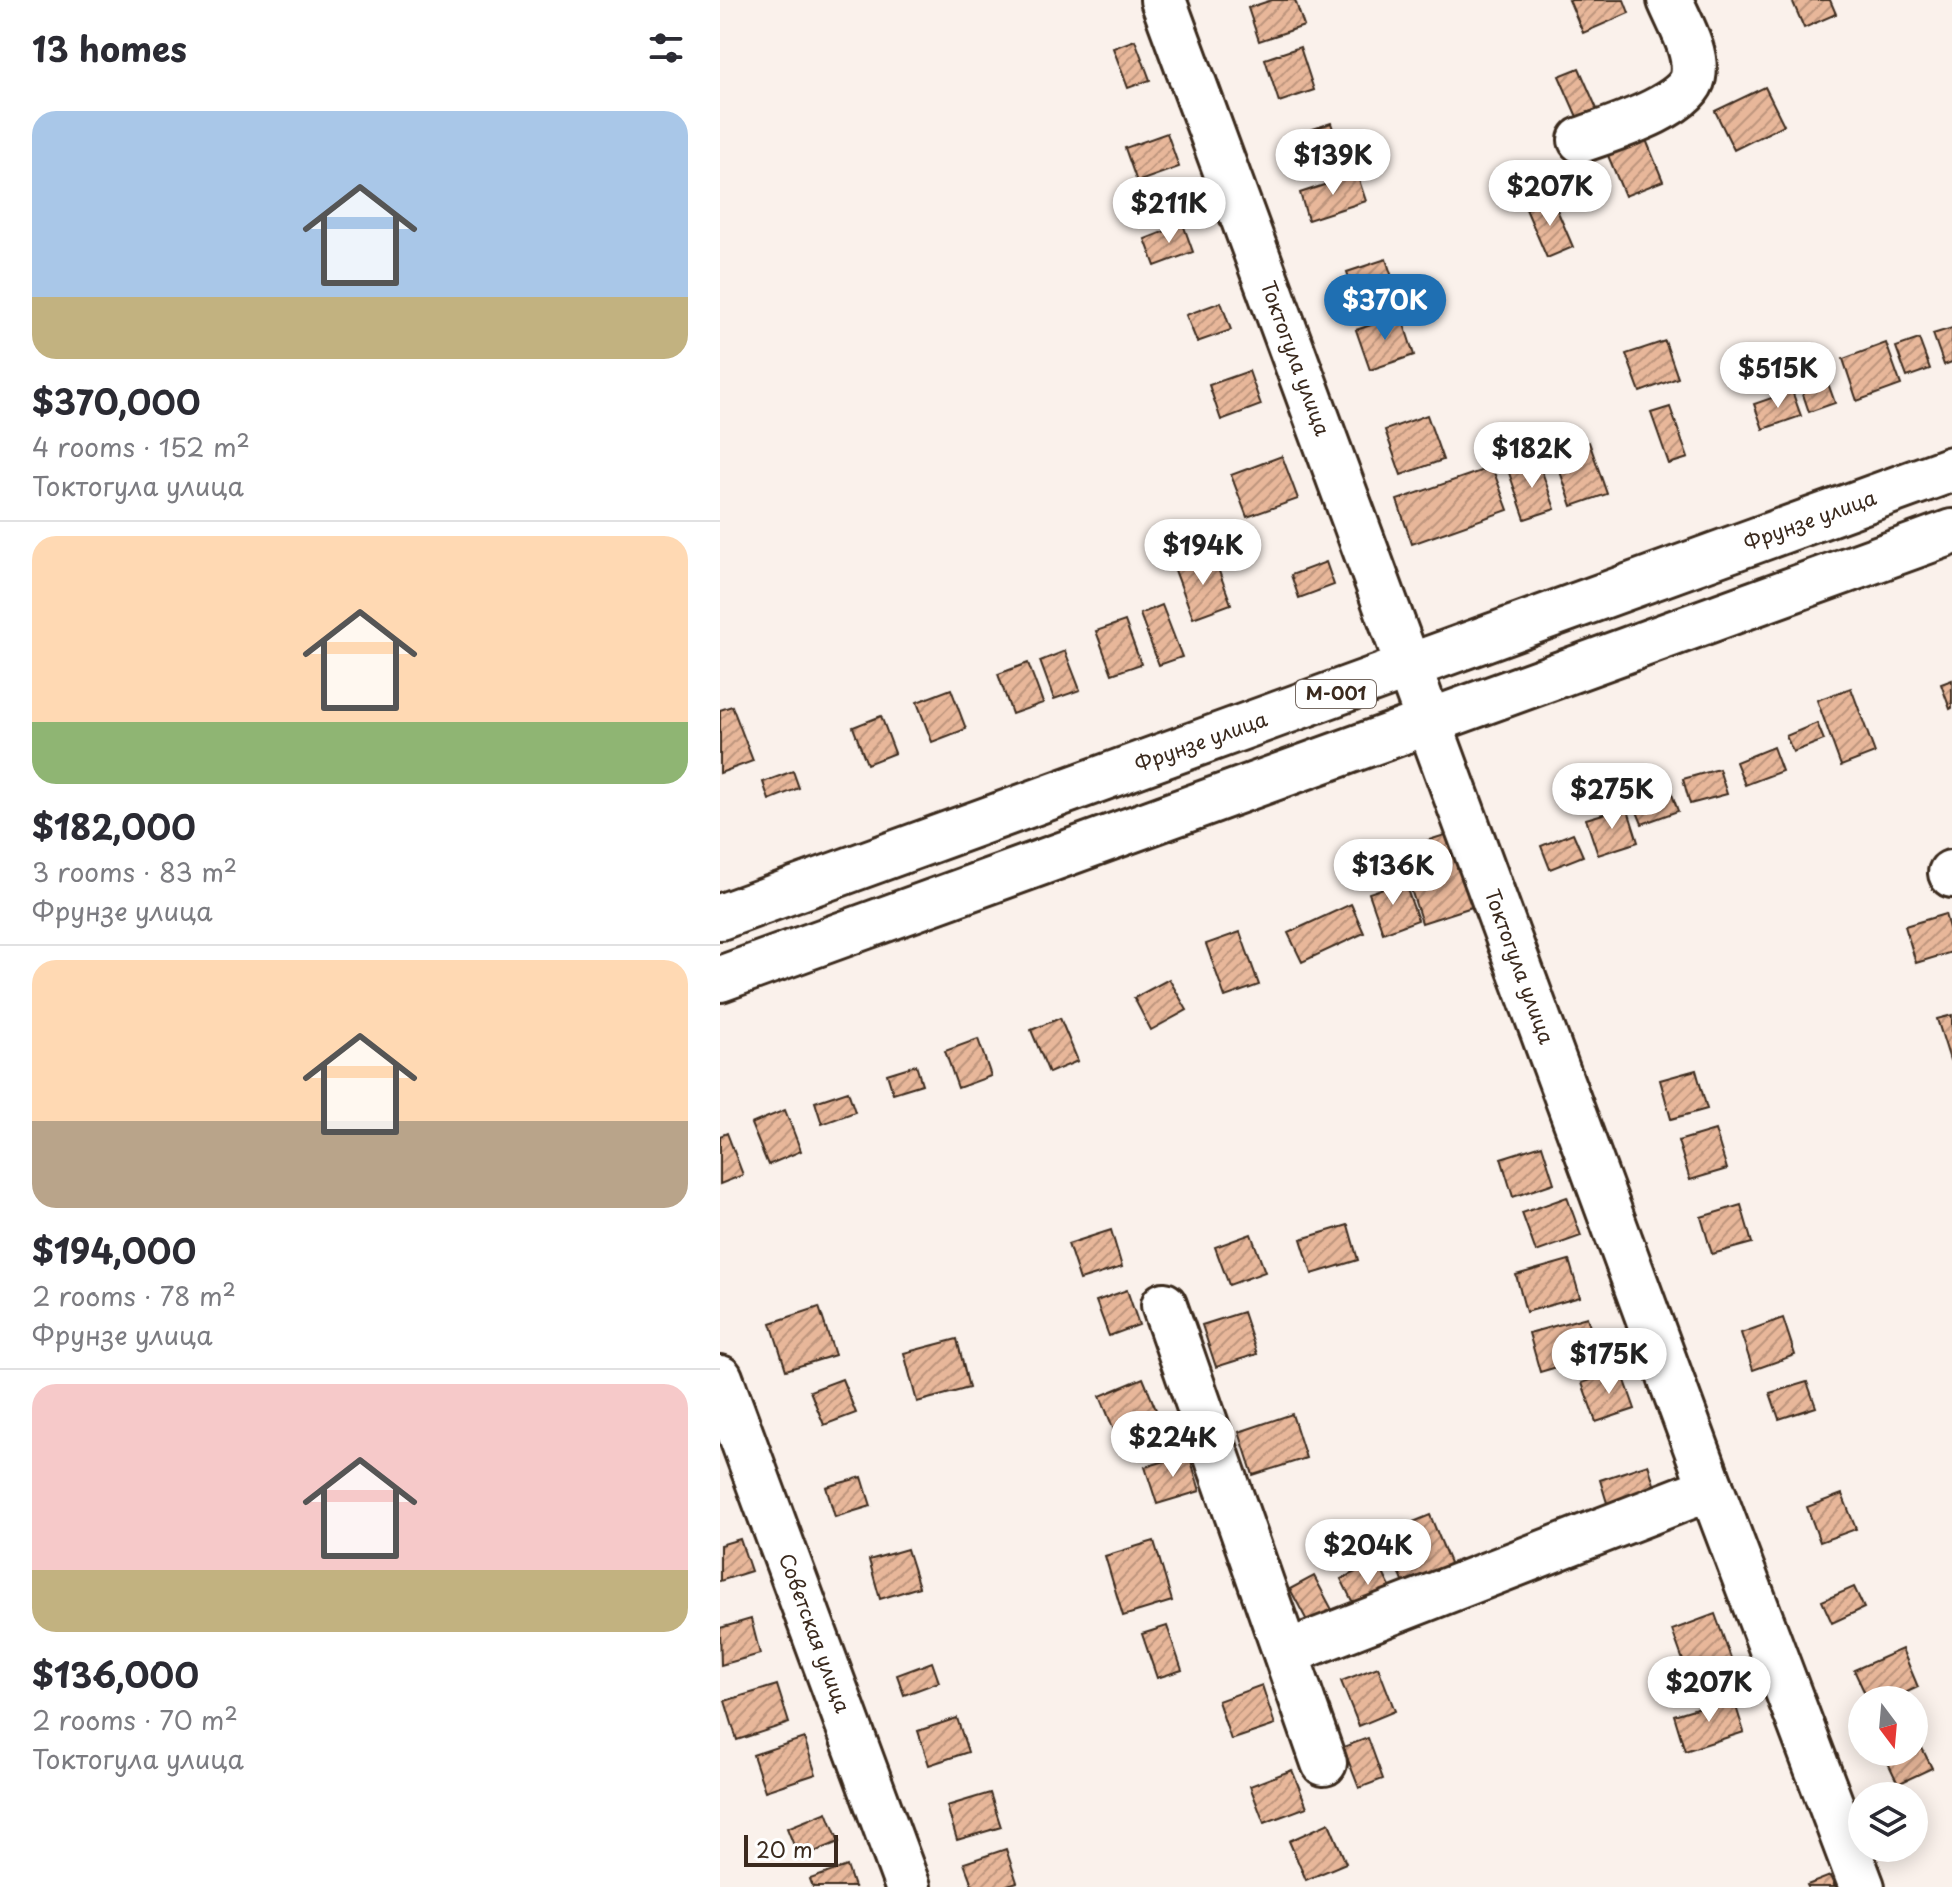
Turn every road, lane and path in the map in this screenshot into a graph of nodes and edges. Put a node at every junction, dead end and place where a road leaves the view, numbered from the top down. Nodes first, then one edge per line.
1 (1163, 0) edge
2 (1670, 0) edge
3 (1581, 140) dead end
4 (1952, 469) edge
5 (1952, 532) edge
6 (1409, 668) junction
7 (1429, 722) junction
8 (720, 917) edge
9 (720, 979) edge
10 (1164, 1305) dead end
11 (720, 1378) edge
12 (1711, 1488) junction
13 (1286, 1653) junction
14 (1324, 1763) dead end
15 (908, 1887) edge
16 (1862, 1887) edge

1 - 6 street, Токтогула улица
2 - 3 street
4 - 6 street, Фрунзе улица / M-001
5 - 7 street
6 - 7 street, Токтогула улица
6 - 8 street, Фрунзе улица / M-001
7 - 9 street
7 - 12 street, Токтогула улица
10 - 13 street
11 - 15 street, Советская улица
12 - 13 street
12 - 16 street, Токтогула улица
13 - 14 street

